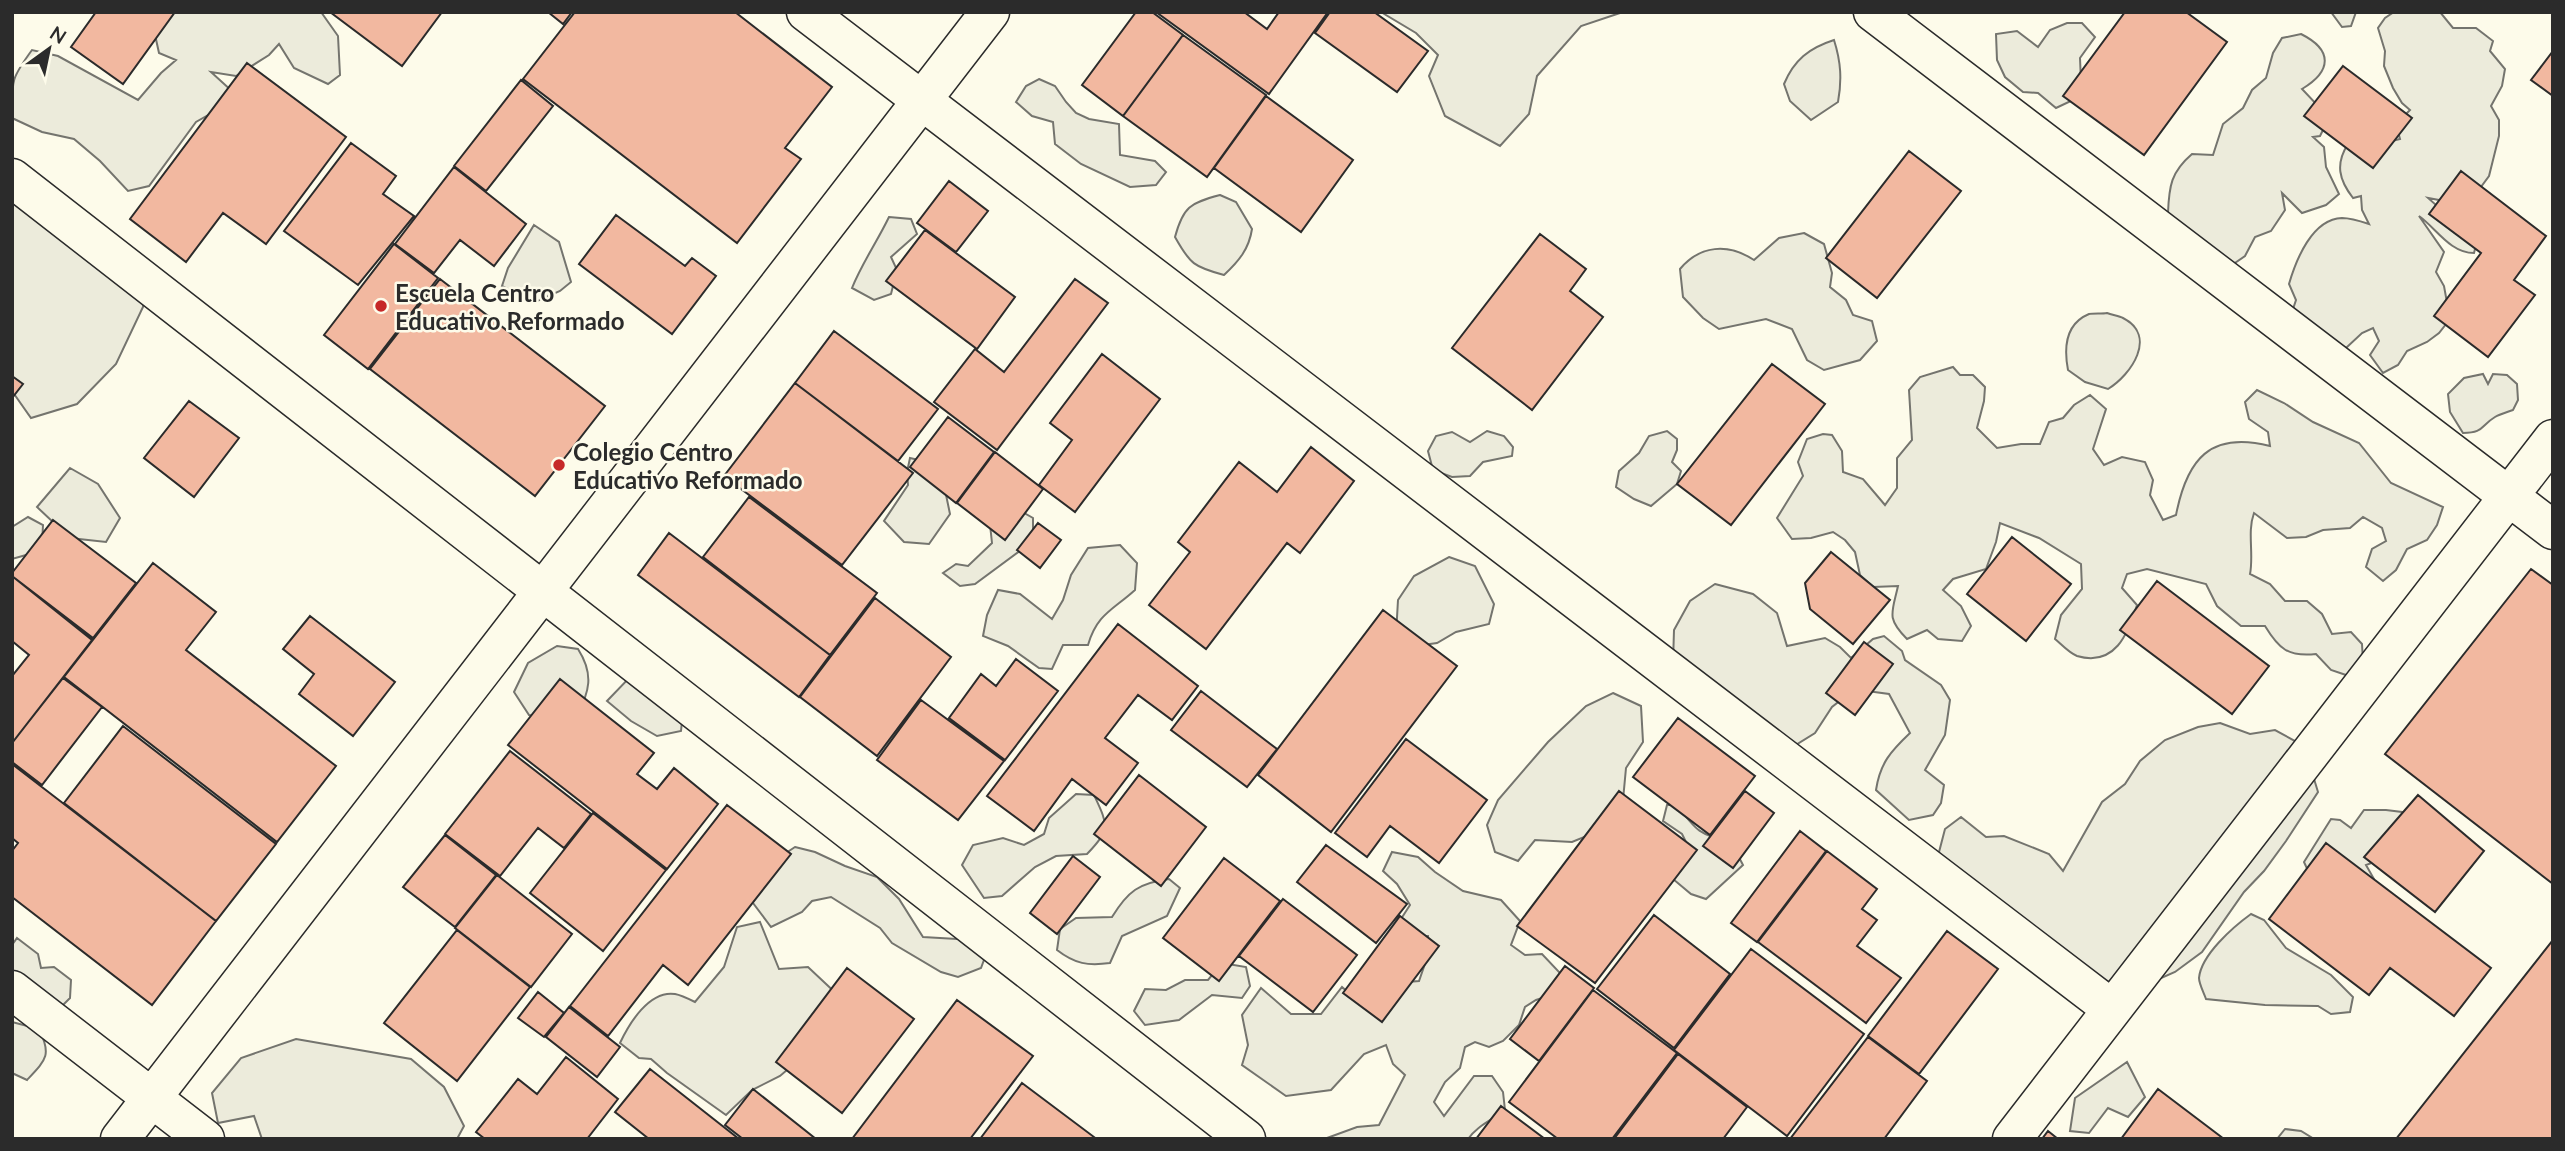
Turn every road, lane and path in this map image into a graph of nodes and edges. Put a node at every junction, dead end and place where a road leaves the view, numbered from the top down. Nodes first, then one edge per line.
1 (806, 12) edge
2 (990, 12) edge
3 (1873, 12) edge
4 (922, 100) junction
5 (12, 178) edge
6 (2553, 439) edge
7 (2509, 496) junction
8 (2553, 530) edge
9 (543, 590) junction
10 (12, 990) edge
11 (2112, 1009) junction
12 (152, 1098) junction
13 (120, 1139) edge
14 (205, 1139) edge
15 (1247, 1139) edge
16 (2012, 1139) edge

1 - 4 street
2 - 4 street
3 - 7 street
4 - 9 street
4 - 11 street
5 - 9 street
6 - 7 street
7 - 8 street
7 - 11 street
9 - 12 street
9 - 15 street
10 - 12 street
11 - 16 street
12 - 13 street
12 - 14 street

